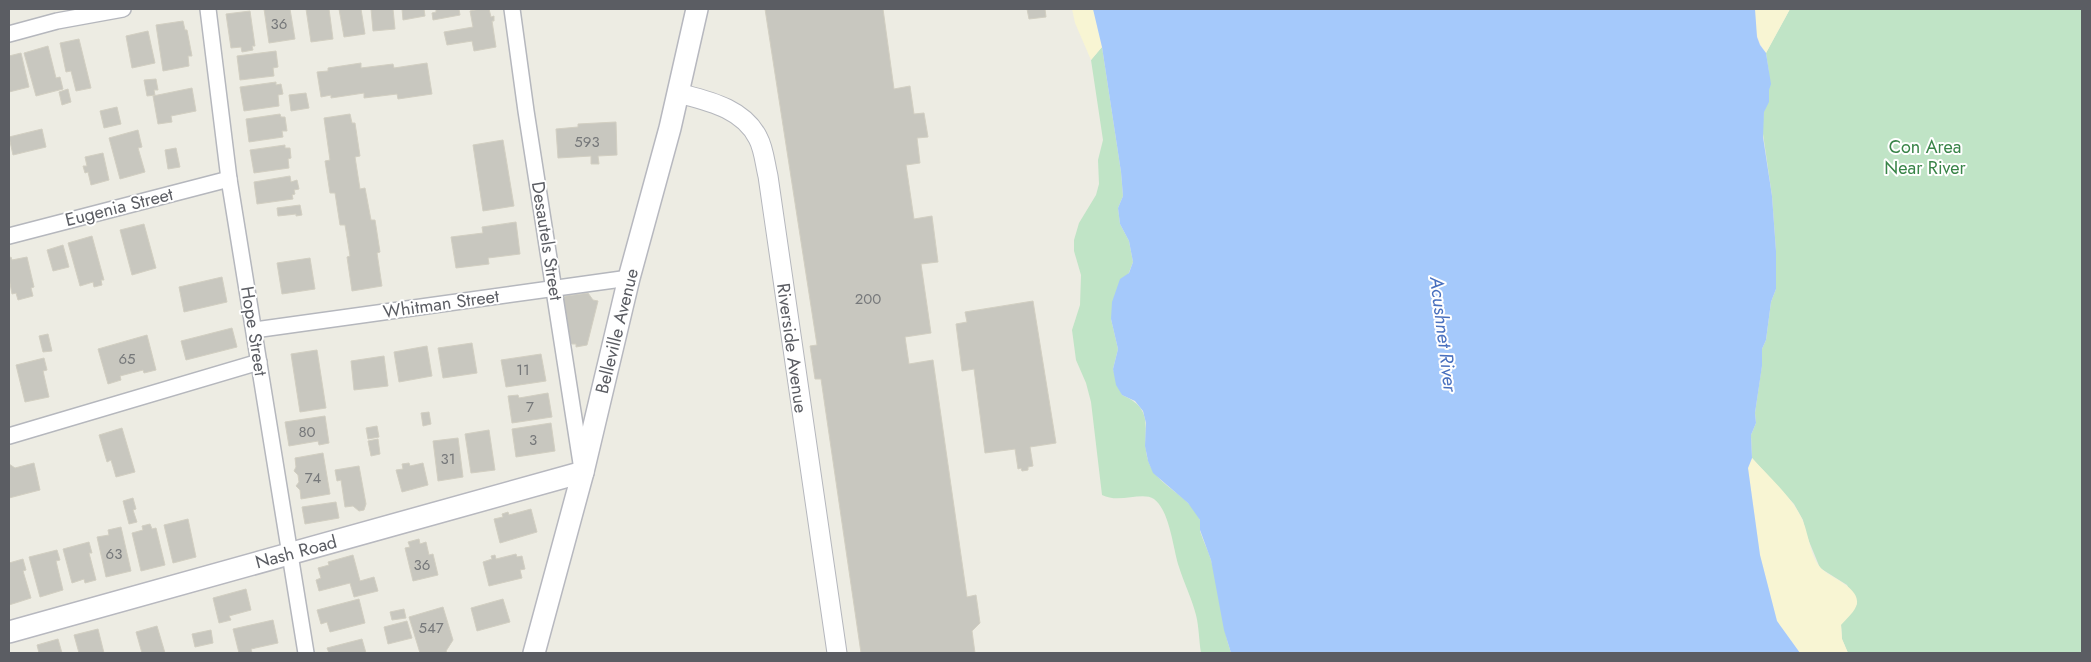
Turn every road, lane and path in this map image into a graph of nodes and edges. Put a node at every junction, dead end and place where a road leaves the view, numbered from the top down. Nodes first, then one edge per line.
1 (123, 9) edge
2 (208, 9) edge
3 (512, 9) edge
4 (697, 9) edge
5 (81, 12) edge
6 (9, 34) edge
7 (678, 94) junction
8 (229, 179) junction
9 (9, 236) edge
10 (629, 278) junction
11 (554, 289) junction
12 (254, 330) junction
13 (259, 362) junction
14 (9, 436) edge
15 (583, 472) junction
16 (291, 554) junction
17 (9, 632) edge
18 (306, 653) edge
19 (534, 653) edge
20 (837, 653) edge

1 - 5 street
2 - 8 street, Hope Street
3 - 11 street, Desautels Street
4 - 7 main road, Belleville Avenue
5 - 6 street
7 - 10 main road, Belleville Avenue
7 - 20 street, Riverside Avenue
8 - 9 street, Eugenia Street
8 - 12 street, Hope Street
10 - 11 street, Whitman Street
10 - 15 main road, Belleville Avenue
11 - 12 street, Whitman Street
11 - 15 street, Desautels Street
12 - 13 street, Hope Street
13 - 14 street
13 - 16 street, Hope Street
15 - 16 main road, Nash Road
15 - 19 main road, Belleville Avenue
16 - 17 main road, Nash Road
16 - 18 street, Hope Street

